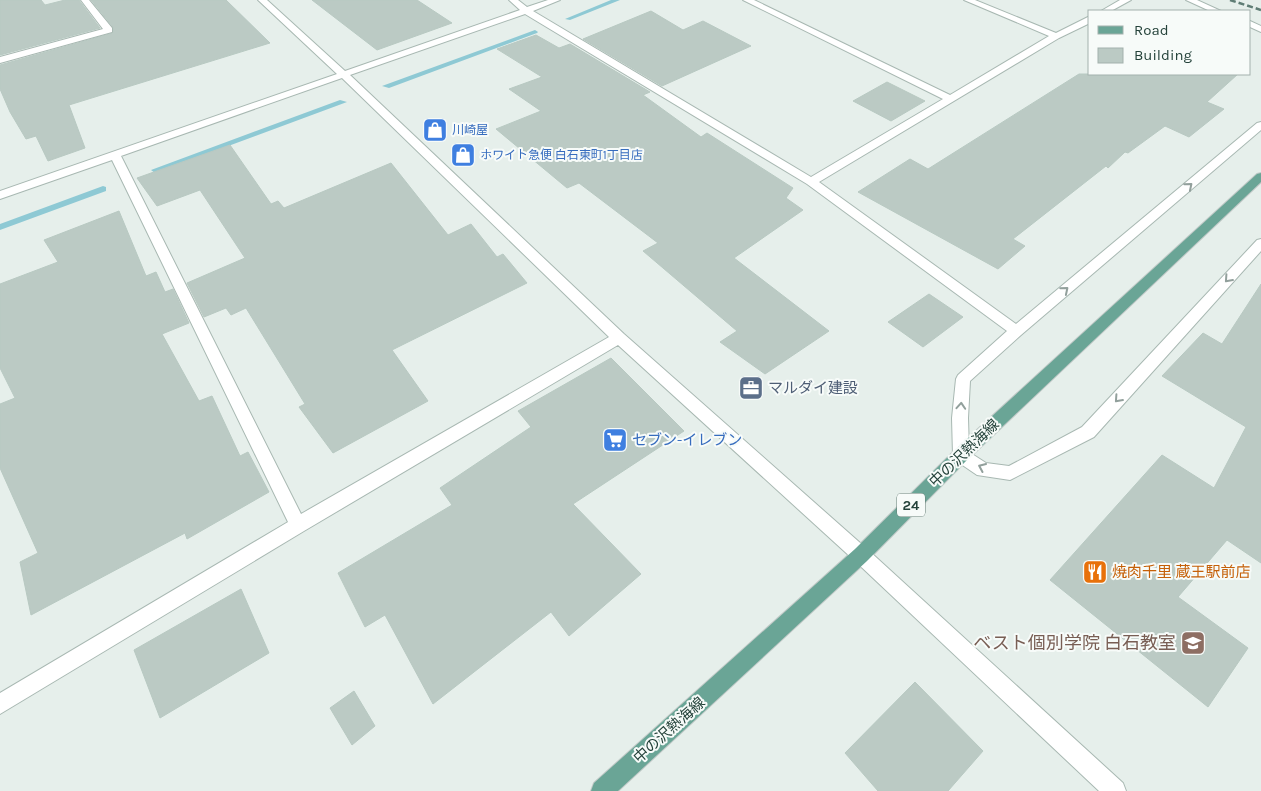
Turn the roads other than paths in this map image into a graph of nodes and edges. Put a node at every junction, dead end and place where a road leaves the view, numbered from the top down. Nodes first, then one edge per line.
1 (85, 0) edge
2 (262, 0) edge
3 (512, 0) edge
4 (556, 0) edge
5 (747, 0) edge
6 (968, 0) edge
7 (1127, 0) edge
8 (1190, 0) edge
9 (1107, 10) edge
10 (1215, 10) edge
11 (527, 11) junction
12 (1088, 20) edge
13 (1056, 36) junction
14 (0, 60) edge
15 (344, 75) junction
16 (950, 99) junction
17 (1261, 125) edge
18 (115, 155) junction
19 (1261, 176) edge
20 (811, 182) junction
21 (0, 196) edge
22 (1258, 249) edge
23 (1016, 332) junction
24 (619, 338) junction
25 (961, 455) junction
26 (298, 525) junction
27 (861, 556) junction
28 (0, 704) edge
29 (602, 791) edge
30 (1116, 791) edge

1 - 14 street
2 - 15 street
3 - 11 street
4 - 11 street
5 - 16 street
6 - 13 street
7 - 9 street
8 - 10 street
11 - 15 street
11 - 20 street
12 - 13 street
13 - 16 street
15 - 18 street
15 - 24 street
16 - 20 street
23 -> 17 street
18 - 21 street
18 - 26 street
19 - 25 main road, 中の沢熱海線 / 24
20 - 23 street
22 -> 25 street
25 -> 23 street
24 - 26 street
24 - 27 street
25 - 27 main road, 中の沢熱海線 / 24
26 - 28 street
27 - 29 main road, 中の沢熱海線 / 24
27 - 30 street

